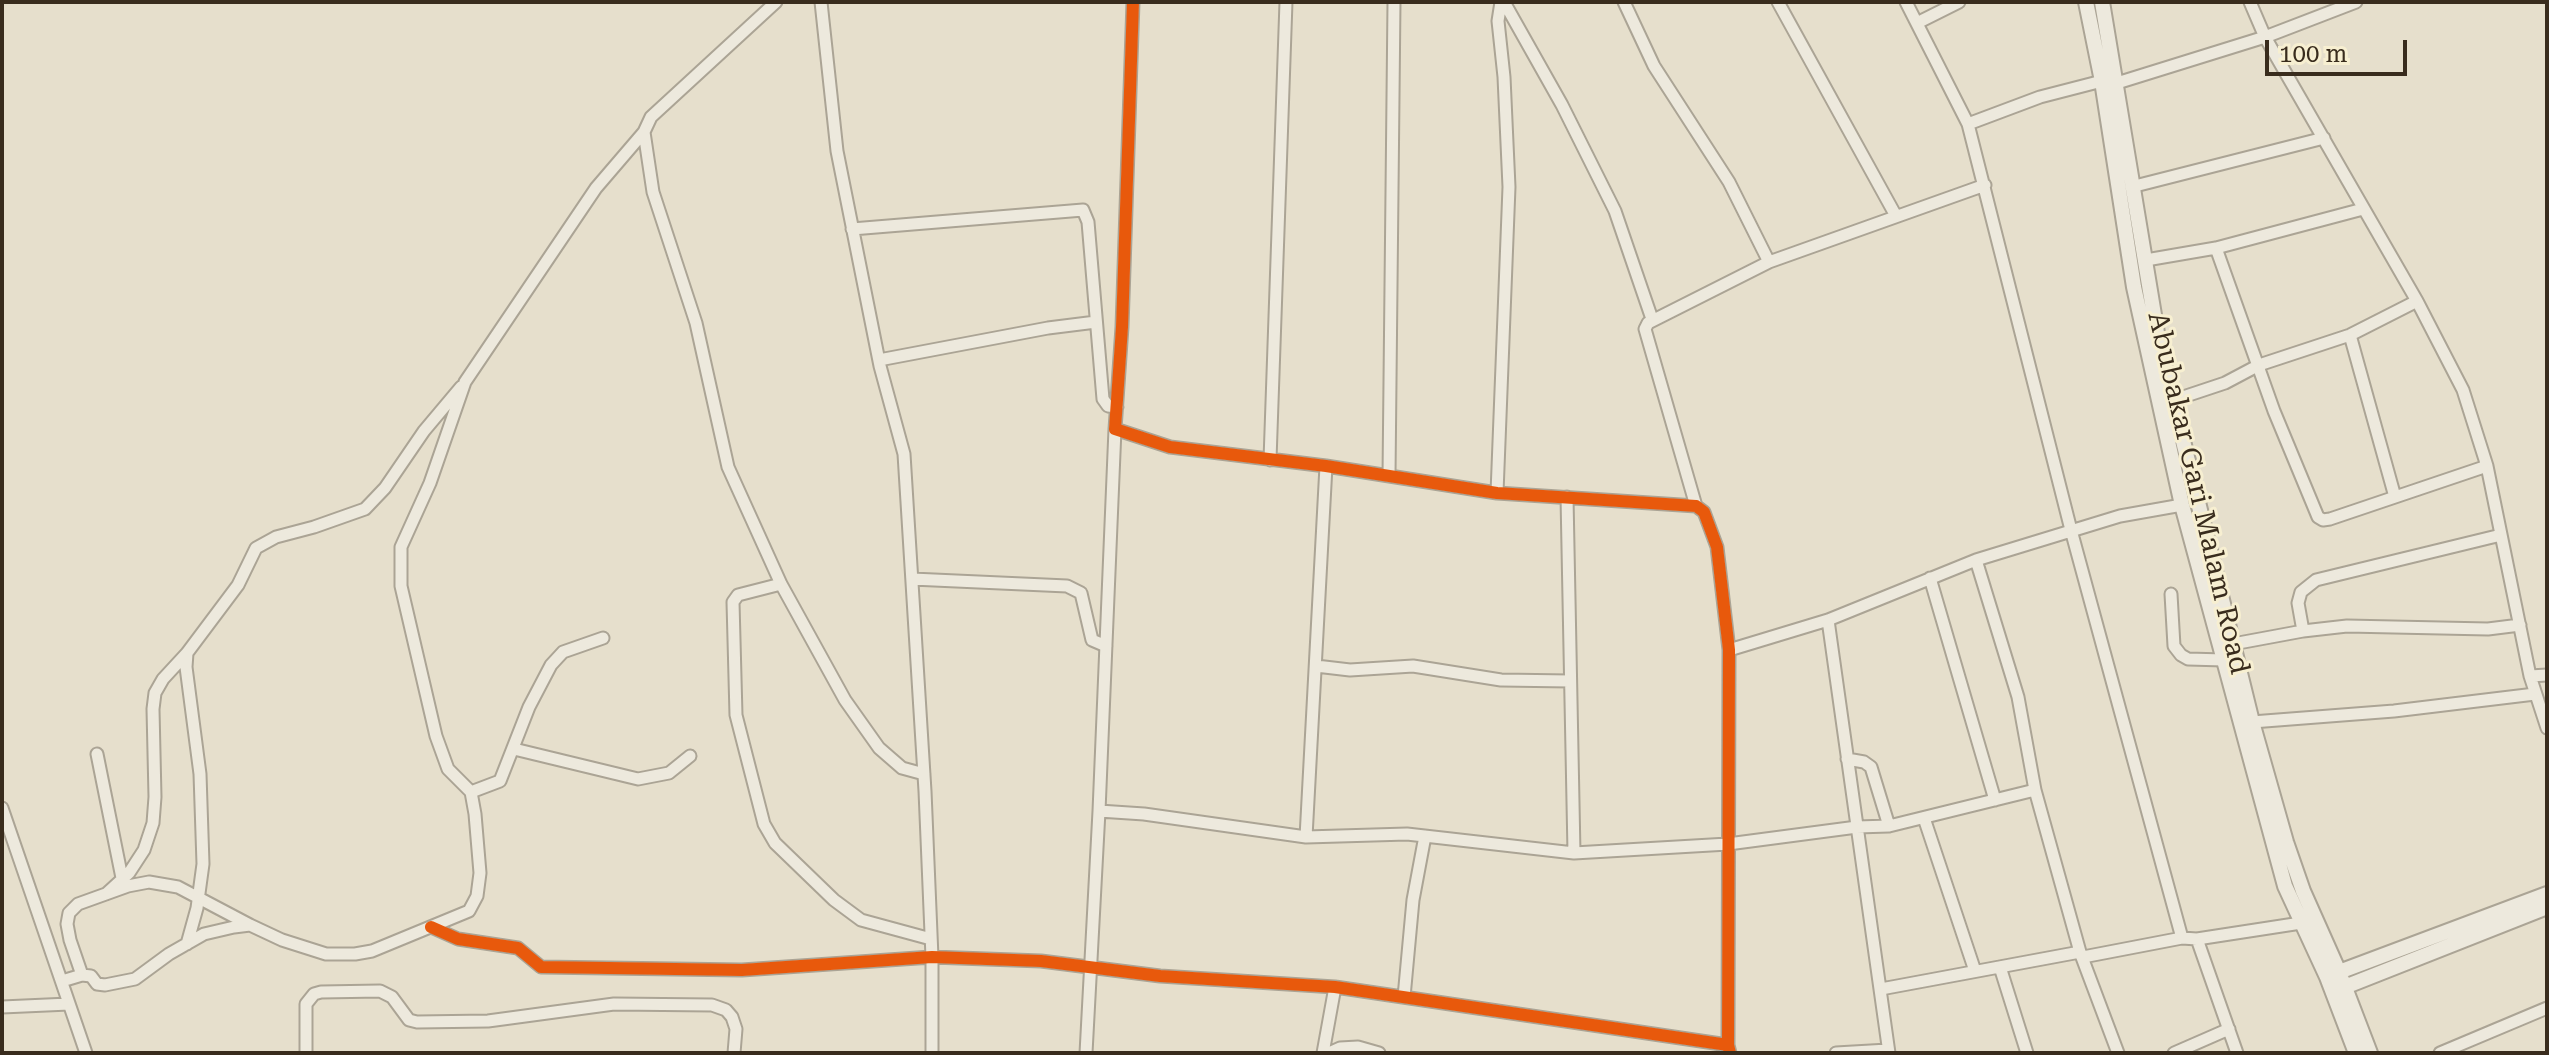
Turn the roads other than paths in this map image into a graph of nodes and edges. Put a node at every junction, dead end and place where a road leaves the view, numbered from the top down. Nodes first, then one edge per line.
1 (776, 2) edge
2 (821, 2) edge
3 (1133, 2) edge
4 (1286, 2) edge
5 (1394, 2) edge
6 (1503, 2) edge
7 (1624, 2) edge
8 (1778, 2) edge
9 (1906, 2) edge
10 (1959, 2) edge
11 (2086, 2) edge
12 (2102, 2) edge
13 (2250, 2) edge
14 (2356, 2) edge
15 (1917, 23) junction
16 (2265, 37) junction
17 (2109, 82) junction
18 (1968, 124) junction
19 (644, 132) junction
20 (2324, 138) junction
21 (1985, 185) junction
22 (2131, 187) junction
23 (2363, 209) junction
24 (1896, 216) junction
25 (852, 229) junction
26 (2216, 248) junction
27 (2146, 260) junction
28 (1769, 262) junction
29 (2417, 301) junction
30 (1652, 319) junction
31 (1096, 322) junction
32 (2350, 335) junction
33 (879, 360) junction
34 (2259, 365) junction
35 (465, 382) junction
36 (2174, 400) junction
37 (1117, 407) junction
38 (1115, 429) junction
39 (1270, 460) junction
40 (1326, 466) junction
41 (2487, 466) junction
42 (1389, 476) junction
43 (1497, 493) junction
44 (1567, 497) junction
45 (2395, 497) junction
46 (2182, 505) junction
47 (1696, 506) junction
48 (2071, 530) junction
49 (2501, 535) junction
50 (1976, 560) junction
51 (1930, 578) junction
52 (912, 579) junction
53 (781, 584) junction
54 (2171, 594) dead end
55 (1828, 620) junction
56 (2520, 625) junction
57 (2303, 631) junction
58 (603, 638) dead end
59 (2233, 644) junction
60 (1106, 646) junction
61 (1729, 650) junction
62 (187, 653) junction
63 (2224, 660) junction
64 (1316, 666) junction
65 (2547, 675) edge
66 (2530, 676) junction
67 (1570, 681) junction
68 (2535, 694) junction
69 (2252, 722) junction
70 (2547, 728) edge
71 (514, 749) junction
72 (97, 754) dead end
73 (690, 756) dead end
74 (1847, 759) junction
75 (924, 774) junction
76 (2035, 790) junction
77 (471, 792) junction
78 (1995, 800) junction
79 (2, 808) edge
80 (1099, 811) junction
81 (1924, 818) junction
82 (1889, 826) junction
83 (1857, 827) junction
84 (1425, 836) junction
85 (1306, 837) junction
86 (1728, 844) junction
87 (1574, 853) junction
88 (123, 884) junction
89 (2547, 894) edge
90 (198, 899) junction
91 (2547, 907) edge
92 (2301, 923) junction
93 (250, 925) junction
94 (431, 927) junction
95 (2182, 938) junction
96 (931, 939) junction
97 (2197, 939) junction
98 (187, 944) junction
99 (2081, 954) junction
100 (932, 957) junction
101 (2000, 967) junction
102 (1089, 968) junction
103 (1975, 971) junction
104 (82, 975) junction
105 (62, 981) junction
106 (2336, 982) junction
107 (1335, 987) junction
108 (1881, 989) junction
109 (1404, 997) junction
110 (69, 1004) junction
111 (2, 1007) edge
112 (2547, 1008) edge
113 (2229, 1029) junction
114 (1729, 1049) edge
115 (2461, 1049) edge
116 (1888, 1051) edge
117 (86, 1053) edge
118 (306, 1053) edge
119 (734, 1053) edge
120 (932, 1053) edge
121 (1086, 1053) edge
122 (1323, 1053) edge
123 (1329, 1053) edge
124 (1379, 1053) edge
125 (1836, 1053) edge
126 (2027, 1053) edge
127 (2118, 1053) edge
128 (2174, 1053) edge
129 (2237, 1053) edge
130 (2356, 1053) edge
131 (2370, 1053) edge
132 (2440, 1053) edge

1 - 19 street
2 - 25 street
3 - 37 street
4 - 39 street
5 - 42 street
6 - 30 street
6 - 43 street
7 - 28 street
8 - 24 street
9 - 15 street
10 - 15 street
11 - 17 street
12 - 17 street, Abubakar Gari Malam Road
13 - 16 street
14 - 16 street
15 - 18 street
16 - 17 street
16 - 20 street
17 - 18 street
17 - 22 street, Abubakar Gari Malam Road
17 - 46 street
18 - 21 street
19 - 35 street
19 - 53 street
20 - 22 street
20 - 23 street
21 - 24 street
21 - 48 street
22 - 27 street, Abubakar Gari Malam Road
23 - 26 street
23 - 29 street
24 - 28 street
25 - 31 street
25 - 33 street
26 - 27 street
26 - 34 street
27 - 36 street, Abubakar Gari Malam Road
28 - 30 street
29 - 32 street
29 - 41 street
30 - 47 street
31 - 33 street
31 - 37 street
32 - 34 street
32 - 45 street
33 - 52 street
34 - 36 street
34 - 45 street
35 - 62 street
35 - 77 street
36 - 59 street, Abubakar Gari Malam Road
37 - 38 street
38 - 39 street
38 - 60 street
39 - 40 street
40 - 42 street
40 - 64 street
41 - 45 street
41 - 49 street
42 - 43 street
43 - 44 street
44 - 47 street
44 - 67 street
46 - 48 street
46 - 63 street
47 - 61 street
48 - 50 street
48 - 95 street
49 - 56 street
49 - 57 street
50 - 51 street
50 - 76 street
51 - 55 street
51 - 78 street
52 - 60 street
52 - 75 street
53 - 75 street
53 - 96 street
54 - 63 street
55 - 61 street
55 - 74 street
56 - 57 street
56 - 66 street
57 - 59 street
58 - 71 street
59 - 69 street, Abubakar Gari Malam Road
60 - 80 street
61 - 86 street
62 - 88 street
62 - 90 street
63 - 92 street
64 - 67 street
64 - 85 street
65 - 66 street
66 - 68 street
67 - 87 street
68 - 69 street
68 - 70 street
69 - 106 street, Abubakar Gari Malam Road
71 - 73 street
71 - 77 street
72 - 88 street
74 - 82 street
74 - 83 street
75 - 96 street
76 - 78 street
76 - 99 street
77 - 94 street
78 - 81 street
79 - 105 street
80 - 85 street
80 - 102 street
81 - 82 street
81 - 103 street
82 - 83 street
83 - 86 street
83 - 108 street
84 - 85 street
84 - 87 street
84 - 109 street
86 - 87 street
86 - 114 street
88 - 90 street
88 - 104 street
89 - 106 street
90 - 93 street
90 - 98 street
91 - 106 street
92 - 97 street
92 - 106 street
93 - 94 street
93 - 98 street
94 - 100 street
95 - 97 street
95 - 99 street
96 - 100 street
97 - 113 street
98 - 104 street
99 - 101 street
99 - 127 street
100 - 102 street
100 - 120 street
101 - 103 street
101 - 126 street
102 - 107 street
102 - 121 street
103 - 108 street
104 - 105 street
105 - 110 street
106 - 130 street
106 - 131 street
107 - 109 street
107 - 122 street
108 - 116 street
109 - 114 street
110 - 111 street
110 - 117 street
112 - 115 street
113 - 128 street
113 - 129 street
115 - 132 street
116 - 125 street
118 - 119 street
123 - 124 street

